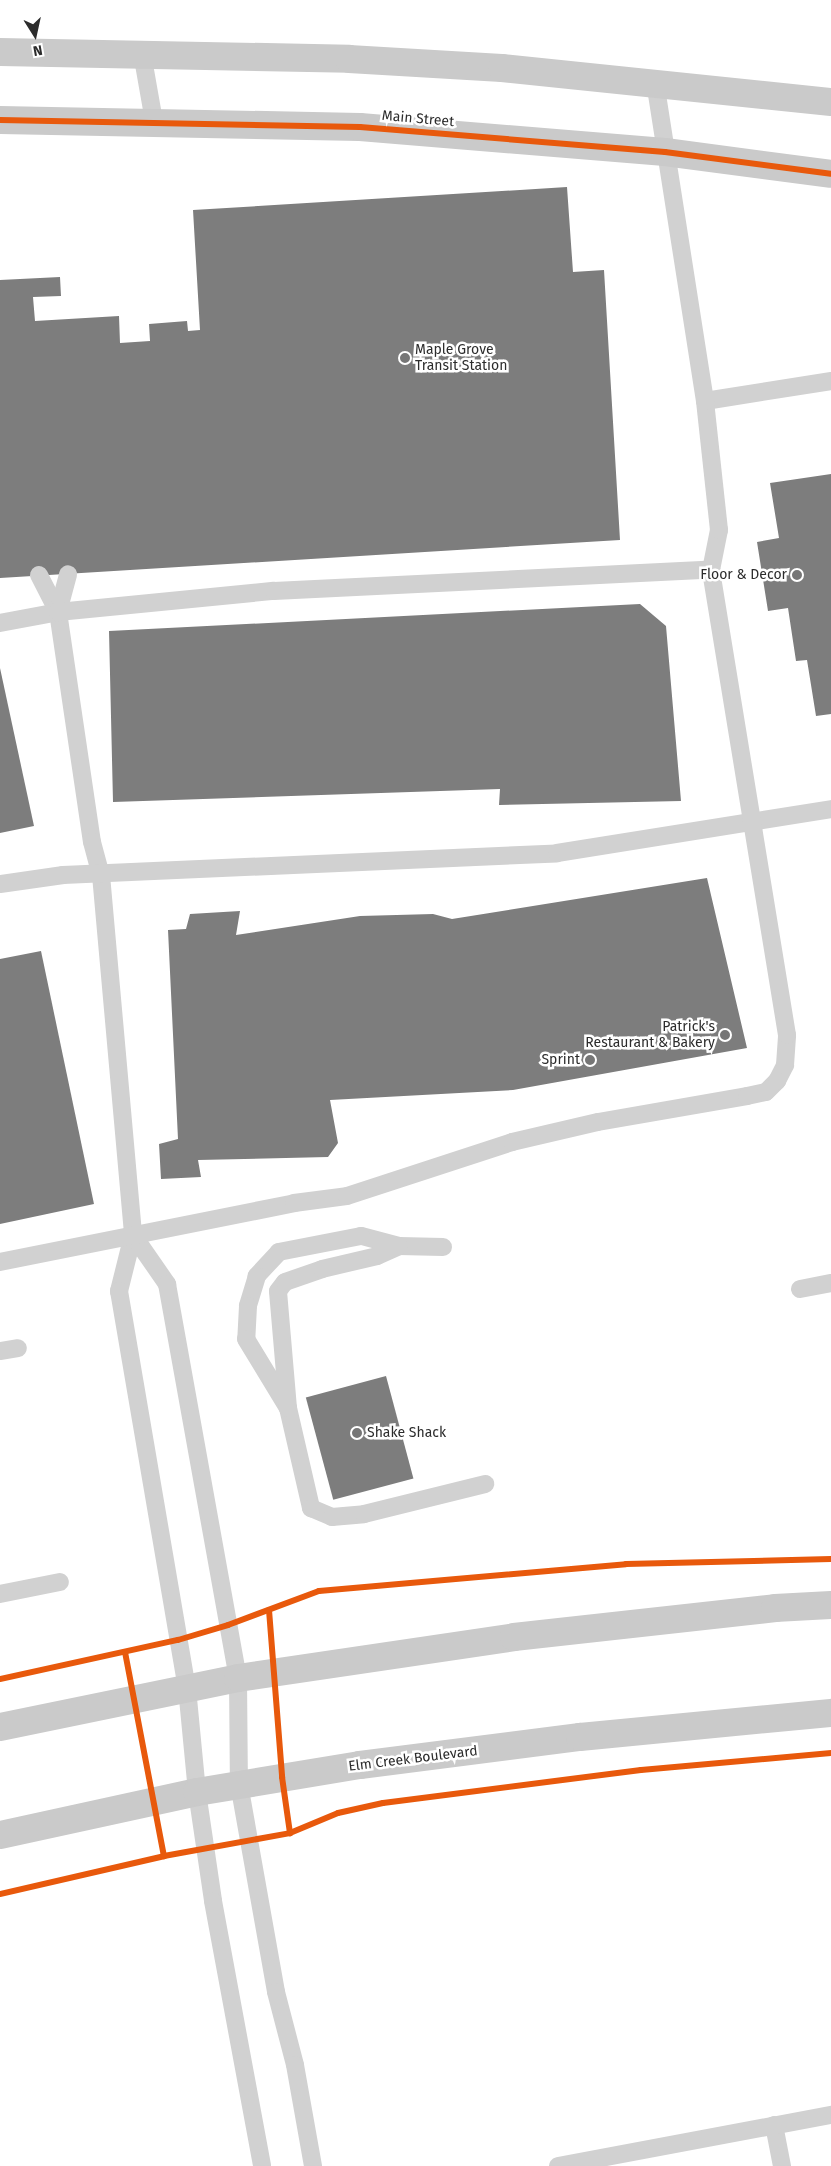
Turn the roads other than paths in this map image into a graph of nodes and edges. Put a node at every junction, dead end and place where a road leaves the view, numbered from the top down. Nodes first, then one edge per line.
1 (0, 52) edge
2 (142, 53) junction
3 (656, 83) junction
4 (831, 102) edge
5 (0, 120) edge
6 (154, 121) junction
7 (665, 152) junction
8 (831, 174) edge
9 (831, 381) edge
10 (706, 401) junction
11 (711, 570) junction
12 (68, 574) dead end
13 (39, 576) dead end
14 (58, 612) junction
15 (0, 623) edge
16 (831, 809) edge
17 (753, 823) junction
18 (102, 875) junction
19 (0, 884) edge
20 (133, 1235) junction
21 (399, 1246) junction
22 (443, 1247) dead end
23 (0, 1262) edge
24 (831, 1283) edge
25 (800, 1289) dead end
26 (18, 1348) dead end
27 (0, 1351) edge
28 (288, 1408) junction
29 (485, 1484) dead end
30 (60, 1582) dead end
31 (0, 1594) edge
32 (831, 1605) edge
33 (238, 1678) junction
34 (186, 1688) junction
35 (831, 1713) edge
36 (0, 1727) edge
37 (240, 1784) junction
38 (197, 1792) junction
39 (0, 1835) edge
40 (831, 2115) edge
41 (774, 2124) junction
42 (262, 2166) edge
43 (313, 2166) edge
44 (558, 2166) edge
45 (782, 2166) edge

1 - 2 main road
2 - 3 main road
2 - 6 lane
3 - 4 main road
3 - 7 lane
5 - 6 main road, Main Street
6 - 7 main road, Main Street
7 - 8 main road, Main Street
7 - 10 lane
9 - 10 lane
10 - 11 lane
11 - 14 lane
11 - 17 lane
12 - 14 lane
13 - 14 lane
14 - 15 lane
14 - 18 lane
16 - 17 lane
17 - 18 lane
17 - 20 lane
18 - 19 lane
18 - 20 lane
20 - 23 lane
20 - 33 lane
20 - 34 lane
21 - 22 lane
21 - 28 lane
21 - 28 lane
24 - 25 lane
26 - 27 lane
28 - 29 lane
30 - 31 lane
32 - 33 main road
33 - 34 main road
33 - 37 lane
34 - 36 main road
34 - 38 lane
35 - 37 main road, Elm Creek Boulevard
37 - 38 main road, Elm Creek Boulevard
37 - 43 lane
38 - 39 main road, Elm Creek Boulevard
38 - 42 lane
40 - 41 lane
41 - 44 lane
41 - 45 lane

